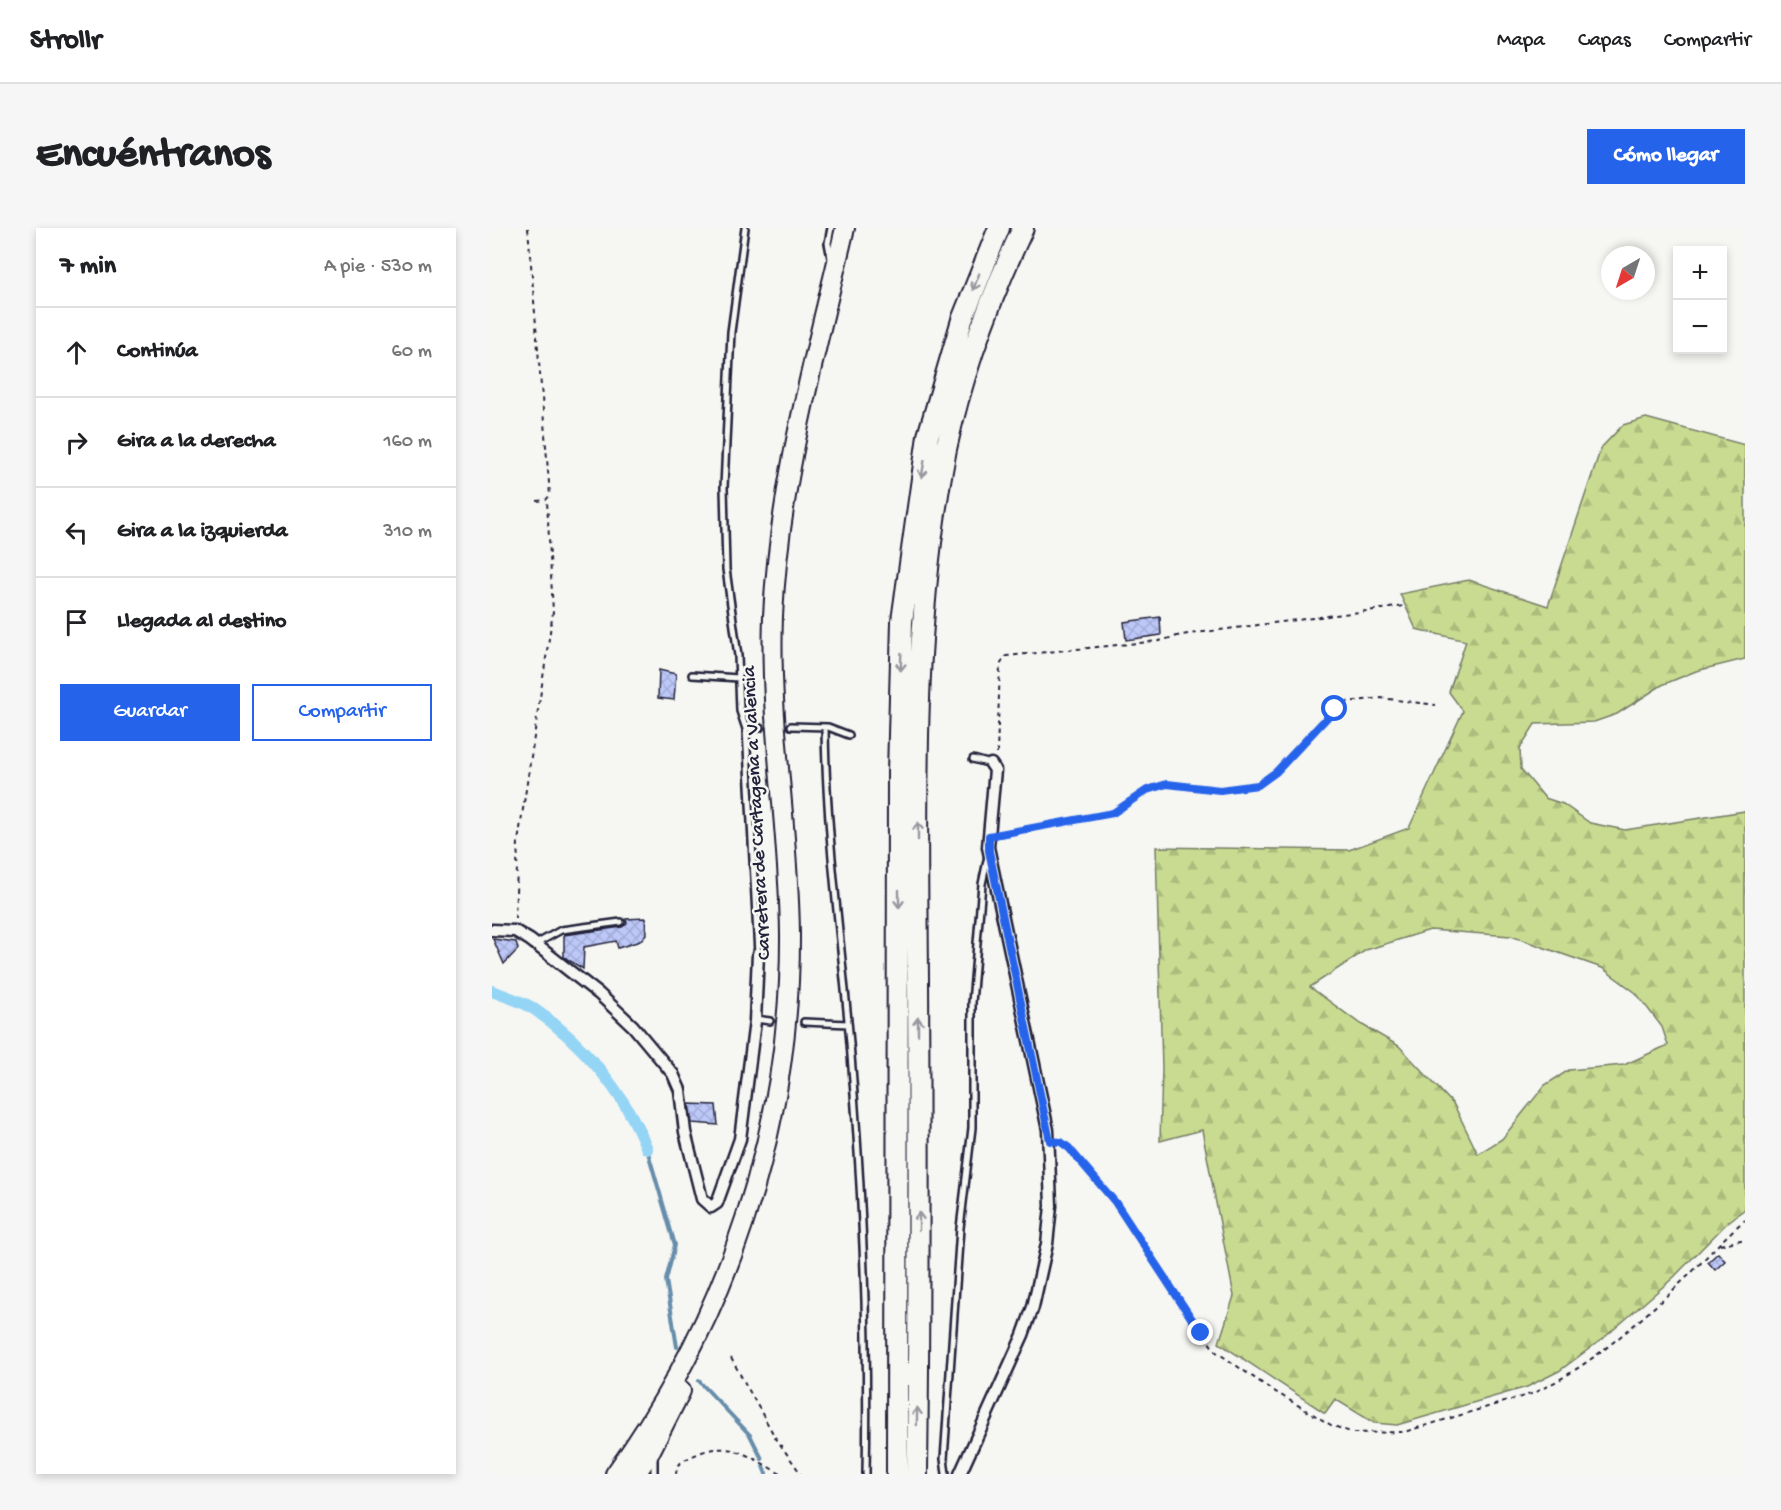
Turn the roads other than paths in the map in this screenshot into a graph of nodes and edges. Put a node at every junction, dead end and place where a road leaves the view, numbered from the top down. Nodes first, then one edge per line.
1 (745, 228) edge
2 (831, 228) edge
3 (844, 228) edge
4 (999, 228) edge
5 (1023, 228) edge
6 (834, 272) junction
7 (692, 675) dead end
8 (739, 678) junction
9 (790, 726) dead end
10 (825, 727) junction
11 (760, 728) dead end
12 (746, 729) junction
13 (849, 735) dead end
14 (973, 759) dead end
15 (991, 764) joint
16 (783, 832) junction
17 (989, 851) junction
18 (621, 921) dead end
19 (492, 930) edge
20 (536, 944) junction
21 (758, 954) joint
22 (755, 1019) junction
23 (770, 1021) dead end
24 (804, 1022) dead end
25 (848, 1024) junction
26 (651, 1450) junction
27 (616, 1473) edge
28 (636, 1474) edge
29 (654, 1474) edge
30 (866, 1474) edge
31 (897, 1474) edge
32 (917, 1474) edge
33 (946, 1474) edge
34 (960, 1474) edge

1 - 8 lane
2 - 6 lane
3 - 6 highway, Carretera de Cartagena a Valencia
4 -> 31 highway
32 -> 5 highway
6 - 16 highway, Carretera de Cartagena a Valencia
7 - 8 lane
8 - 12 lane
9 - 10 lane
10 - 13 lane
10 - 25 lane
11 - 12 lane
12 - 21 lane
14 - 15 lane
15 - 17 street
16 - 26 highway
16 - 27 highway, Carretera de Cartagena a Valencia
17 - 33 lane
17 - 34 street
18 - 20 lane
19 - 20 street
20 - 22 street
21 - 22 street
22 - 23 lane
24 - 25 lane
25 - 30 lane
26 - 28 highway
26 - 29 lane

